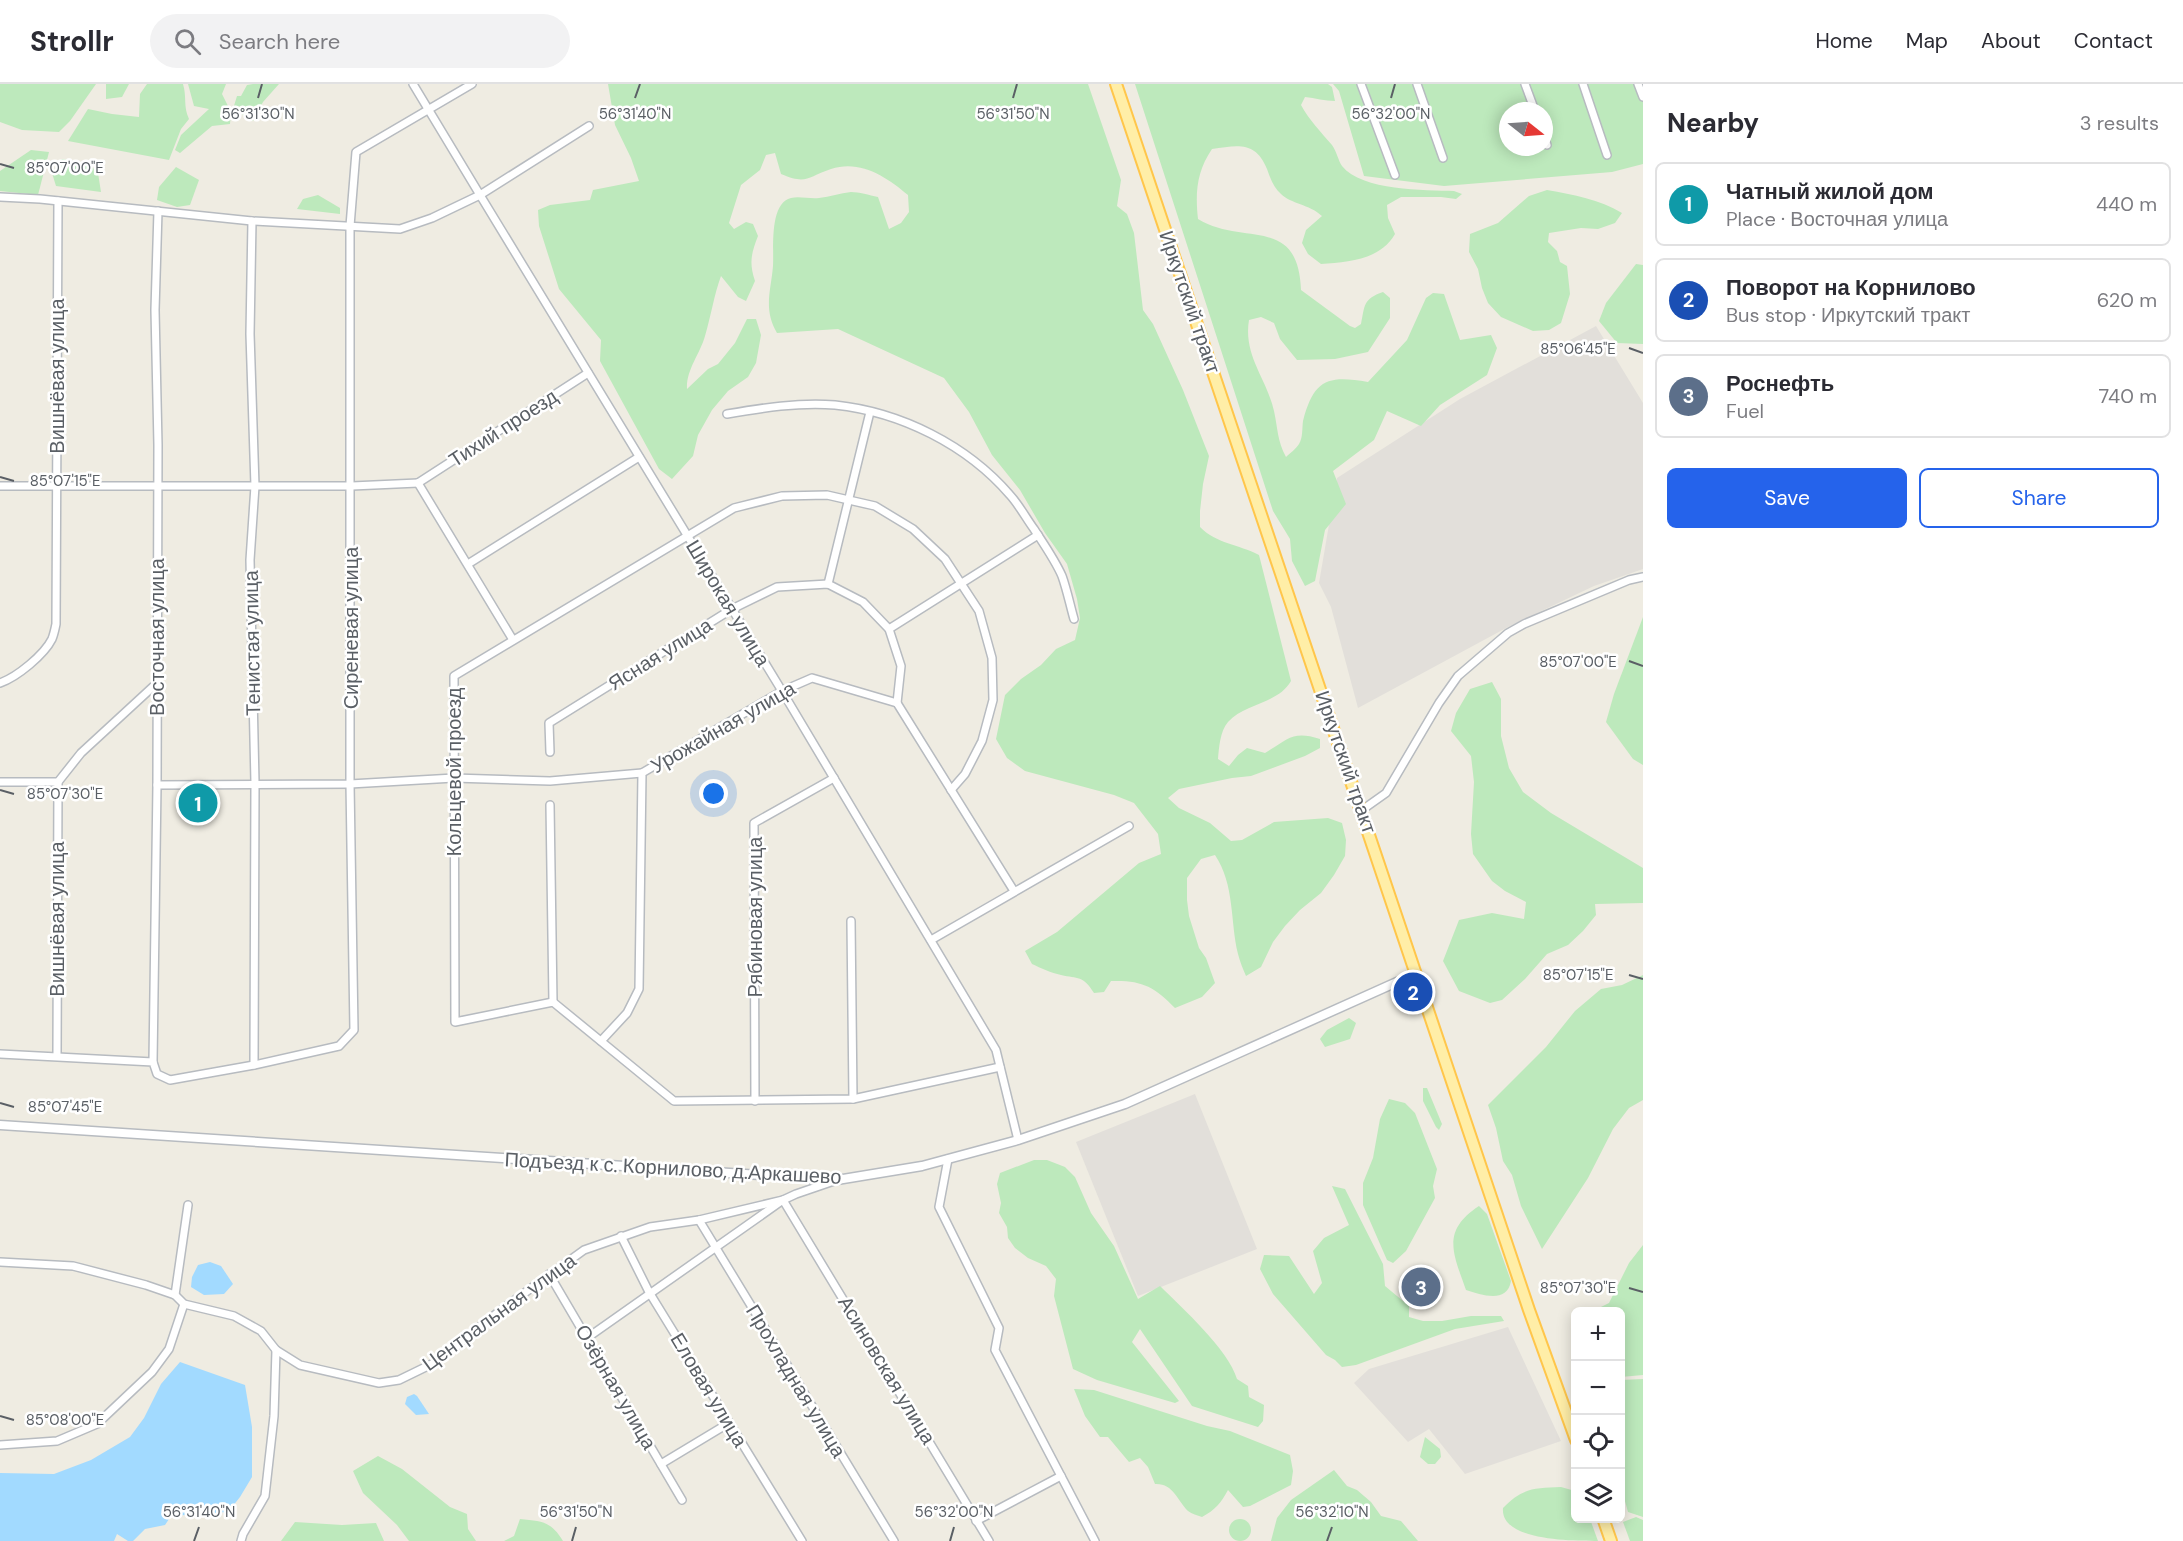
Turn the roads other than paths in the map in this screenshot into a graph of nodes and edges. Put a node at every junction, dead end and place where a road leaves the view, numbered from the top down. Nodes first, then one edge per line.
1 (413, 84) edge
2 (472, 84) edge
3 (1116, 84) edge
4 (1361, 84) edge
5 (1417, 84) edge
6 (1525, 84) edge
7 (1583, 84) edge
8 (1638, 84) edge
9 (1643, 97) edge
10 (1532, 102) edge
11 (428, 110) junction
12 (589, 126) dead end
13 (1607, 155) dead end
14 (1443, 158) dead end
15 (1395, 175) dead end
16 (480, 195) junction
17 (0, 197) edge
18 (58, 201) junction
19 (158, 211) junction
20 (252, 221) junction
21 (350, 226) junction
22 (588, 373) junction
23 (870, 412) junction
24 (727, 414) dead end
25 (639, 457) junction
26 (418, 483) junction
27 (157, 485) junction
28 (0, 486) edge
29 (57, 486) junction
30 (255, 486) junction
31 (352, 486) junction
32 (848, 500) junction
33 (687, 535) junction
34 (1038, 535) junction
35 (468, 564) junction
36 (1643, 577) edge
37 (828, 584) junction
38 (961, 584) junction
39 (732, 609) junction
40 (1074, 620) dead end
41 (889, 629) junction
42 (513, 640) junction
43 (0, 683) edge
44 (157, 683) junction
45 (782, 691) junction
46 (897, 703) junction
47 (549, 752) dead end
48 (642, 773) junction
49 (454, 778) junction
50 (834, 778) junction
51 (0, 782) edge
52 (58, 782) junction
53 (255, 783) junction
54 (350, 784) junction
55 (157, 785) junction
56 (951, 790) junction
57 (550, 805) dead end
58 (1362, 810) junction
59 (1129, 826) dead end
60 (1014, 891) junction
61 (851, 921) dead end
62 (930, 940) junction
63 (1417, 974) junction
64 (553, 1002) junction
65 (601, 1041) junction
66 (0, 1054) edge
67 (57, 1056) junction
68 (153, 1062) junction
69 (254, 1065) junction
70 (1000, 1067) junction
71 (854, 1099) junction
72 (755, 1101) junction
73 (0, 1125) edge
74 (1018, 1140) junction
75 (948, 1159) junction
76 (837, 1180) junction
77 (783, 1200) junction
78 (188, 1205) dead end
79 (699, 1220) junction
80 (621, 1236) junction
81 (716, 1248) junction
82 (0, 1262) edge
83 (549, 1274) junction
84 (649, 1293) junction
85 (175, 1295) junction
86 (184, 1304) junction
87 (587, 1338) junction
88 (276, 1350) junction
89 (729, 1423) junction
90 (1571, 1429) edge
91 (0, 1445) edge
92 (661, 1464) junction
93 (1060, 1476) junction
94 (682, 1500) dead end
95 (976, 1521) junction
96 (1605, 1523) edge
97 (241, 1541) edge
98 (802, 1541) edge
99 (894, 1541) edge
100 (989, 1541) edge
101 (1095, 1541) edge
102 (1611, 1541) edge

1 - 11 street, Широкая улица
2 - 11 street
3 - 58 main road, Иркутский тракт
4 - 15 street
5 - 14 street
6 - 10 street
7 - 13 street
8 - 9 street
11 - 16 street, Широкая улица
11 - 21 street
12 - 16 street
16 - 21 street
16 - 22 street, Широкая улица
17 - 18 street
18 - 19 street
18 - 29 street, Вишнёвая улица
19 - 20 street
19 - 27 street, Восточная улица
20 - 21 street
20 - 30 street, Тенистая улица
21 - 31 street, Сиреневая улица
22 - 25 street, Широкая улица
22 - 26 street, Тихий проезд
23 - 24 street
23 - 32 street
23 - 34 street
25 - 33 street, Широкая улица
25 - 35 street
26 - 31 street
26 - 35 street
27 - 29 street
27 - 30 street
27 - 44 street, Восточная улица
28 - 29 street
29 - 43 street, Вишнёвая улица
30 - 31 street
30 - 53 street, Тенистая улица
31 - 54 street, Сиреневая улица
32 - 33 street, Кольцевой проезд
32 - 37 street
32 - 38 street, Кольцевой проезд
33 - 39 street, Широкая улица
33 - 42 street, Кольцевой проезд
34 - 38 street
34 - 40 street
35 - 42 street
36 - 58 street
37 - 39 street, Ясная улица
37 - 41 street
38 - 41 street
38 - 56 street, Кольцевой проезд
39 - 45 street, Широкая улица
39 - 47 street, Ясная улица
41 - 46 street
42 - 49 street, Кольцевой проезд
44 - 52 street
44 - 55 street, Восточная улица
45 - 46 street, Урожайная улица
45 - 48 street, Урожайная улица
45 - 50 street, Широкая улица
46 - 56 street
48 - 49 street
48 - 65 street, Урожайная улица
49 - 54 street
49 - 64 street, Кольцевой проезд
50 - 62 street, Широкая улица
50 - 72 street, Рябиновая улица
51 - 52 street
52 - 67 street, Вишнёвая улица
53 - 54 street
53 - 55 street
53 - 69 street, Тенистая улица
54 - 69 street, Сиреневая улица
55 - 68 street, Восточная улица
56 - 60 street
57 - 64 street
58 - 63 main road, Иркутский тракт
59 - 60 street
60 - 62 street
61 - 71 street
62 - 70 street, Широкая улица
63 - 74 street, Подъезд к с. Корнилово, д.Аркашево
63 - 90 main road, Иркутский тракт
64 - 65 street
65 - 72 street
66 - 67 street
67 - 68 street
68 - 69 street
70 - 71 street
70 - 74 street, Широкая улица
71 - 72 street
73 - 76 street, Подъезд к с. Корнилово, д.Аркашево
74 - 75 street, Подъезд к с. Корнилово, д.Аркашево
75 - 76 street, Подъезд к с. Корнилово, д.Аркашево
75 - 93 street
76 - 77 street, Центральная улица
77 - 79 street, Центральная улица
77 - 81 street
77 - 95 street, Асиновская улица
78 - 85 street
79 - 80 street, Центральная улица
79 - 81 street, Прохладная улица
80 - 83 street, Центральная улица
80 - 84 street, Еловая улица
81 - 84 street
81 - 99 street, Прохладная улица
82 - 85 street
83 - 87 street, Озёрная улица
83 - 88 street, Центральная улица
84 - 87 street
84 - 89 street, Еловая улица
85 - 86 street
86 - 88 street, Центральная улица
86 - 91 street
87 - 92 street, Озёрная улица
88 - 97 street
89 - 92 street
89 - 98 street, Еловая улица
92 - 94 street, Озёрная улица
93 - 95 street
93 - 101 street
95 - 100 street, Асиновская улица
96 - 102 main road

